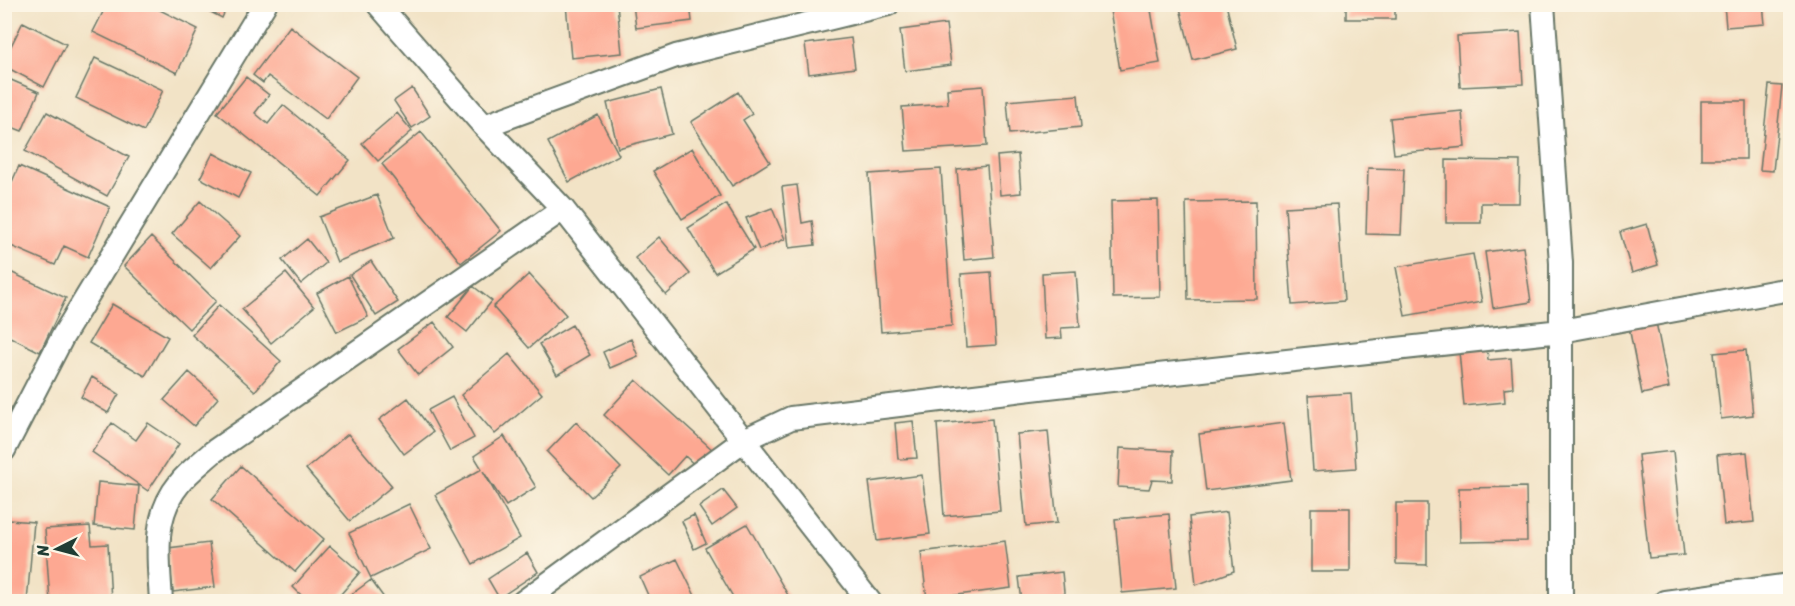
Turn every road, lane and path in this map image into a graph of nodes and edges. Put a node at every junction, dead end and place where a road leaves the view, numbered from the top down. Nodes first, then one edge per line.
1 (265, 4) edge
2 (378, 4) edge
3 (888, 4) edge
4 (1543, 4) edge
5 (483, 126) junction
6 (563, 209) junction
7 (1791, 289) edge
8 (1561, 331) junction
9 (744, 440) junction
10 (4, 450) edge
11 (1791, 585) edge
12 (161, 602) edge
13 (523, 602) edge
14 (870, 602) edge
15 (1561, 602) edge
16 (1665, 602) edge

1 - 10 street
2 - 5 street
3 - 5 street
4 - 8 street
5 - 6 street
6 - 9 street
6 - 12 street
7 - 8 street
8 - 9 street
8 - 15 street
9 - 13 street
9 - 14 street
11 - 16 street

